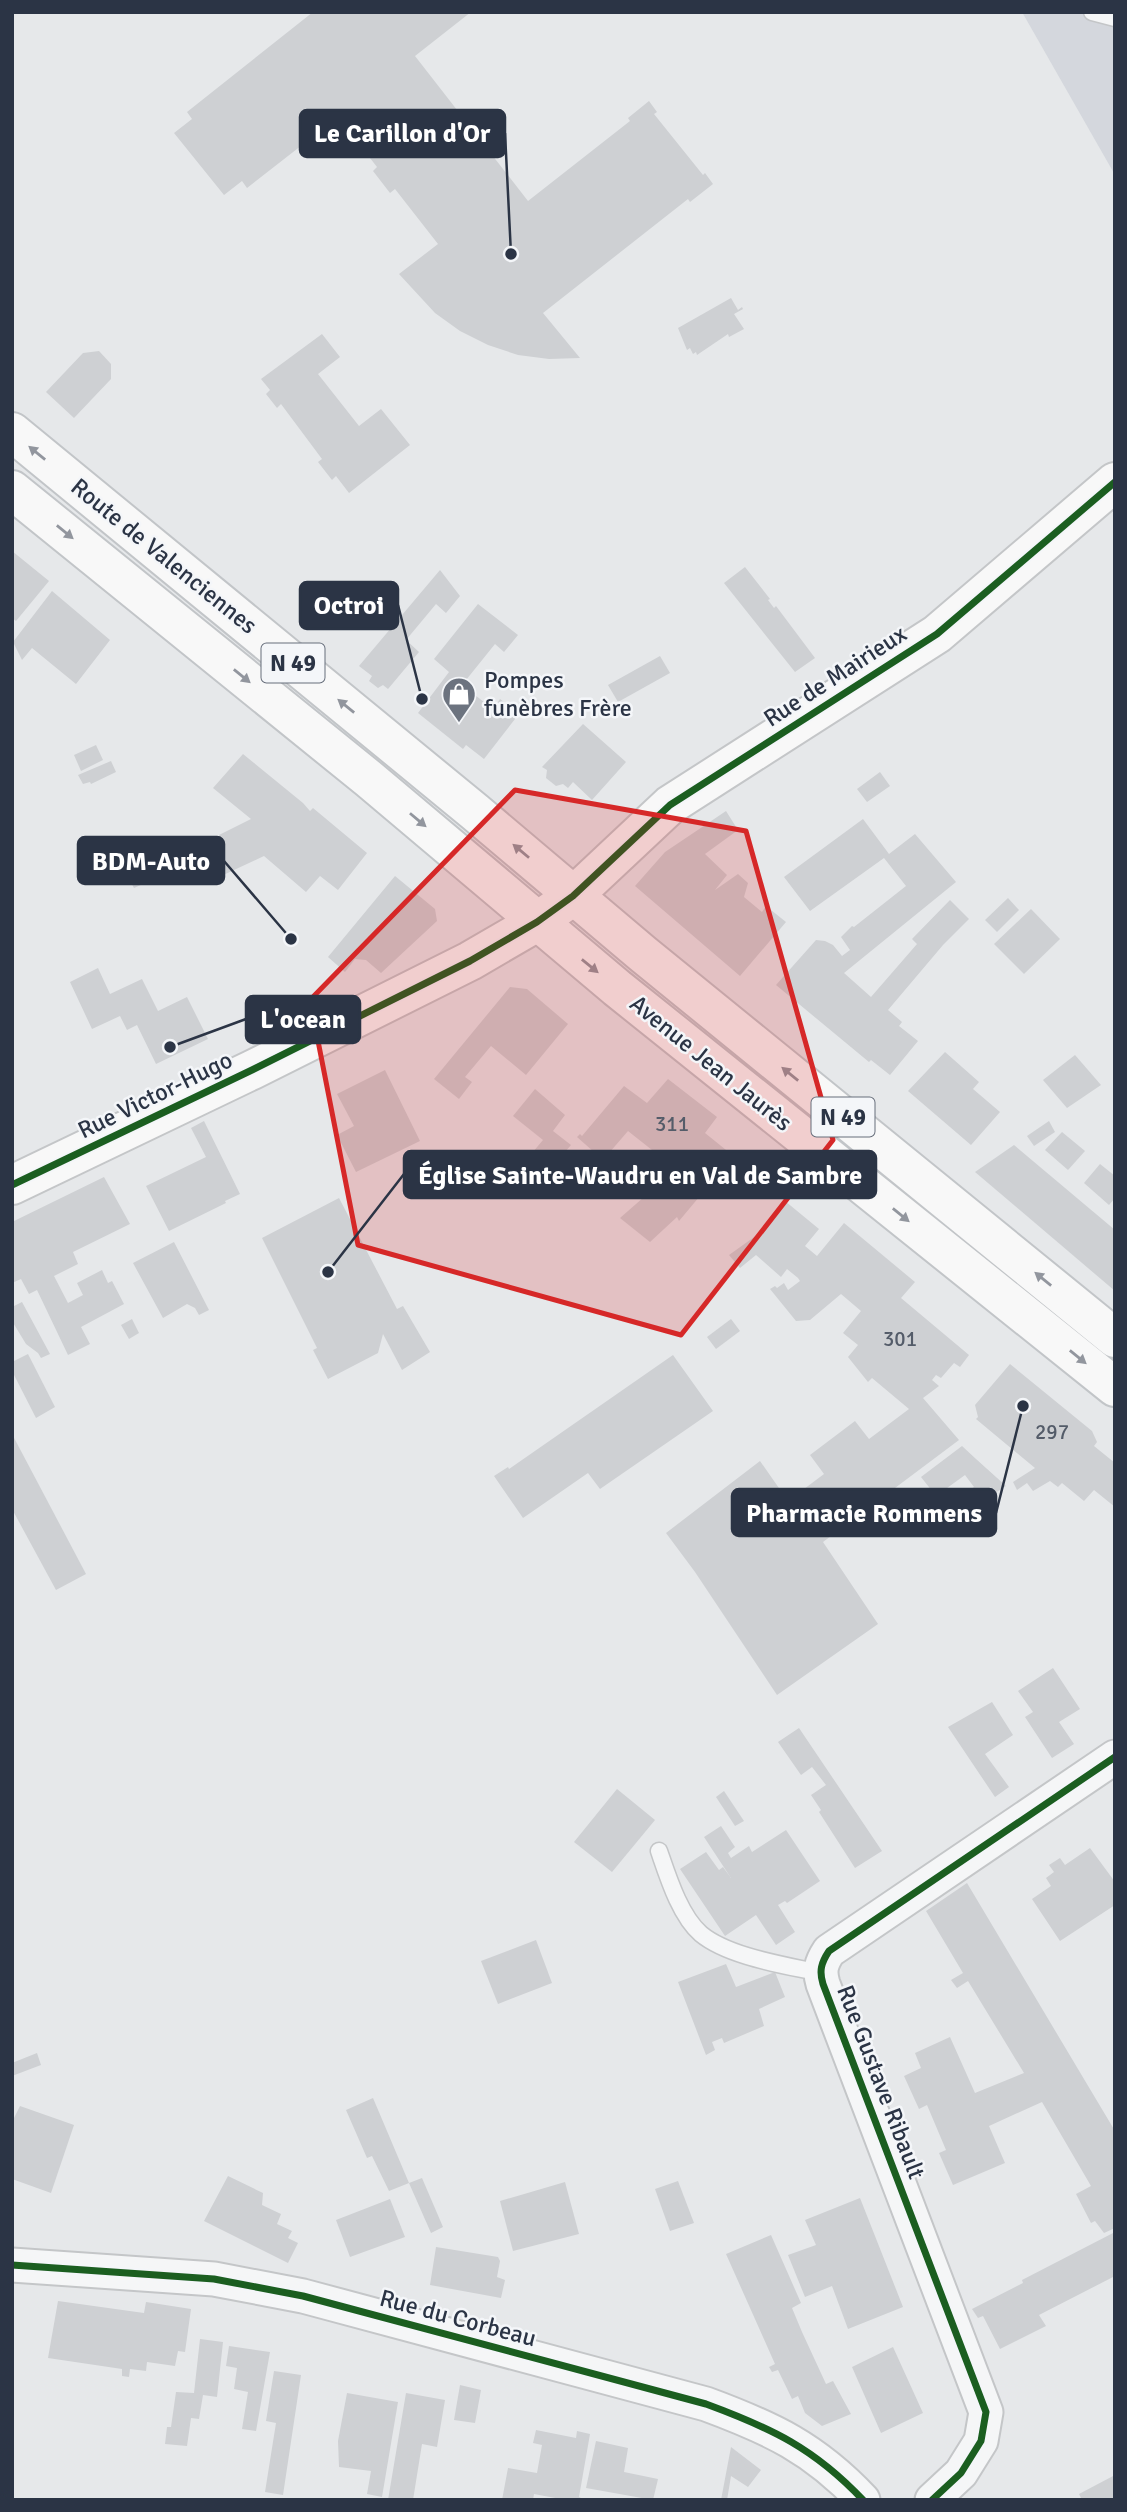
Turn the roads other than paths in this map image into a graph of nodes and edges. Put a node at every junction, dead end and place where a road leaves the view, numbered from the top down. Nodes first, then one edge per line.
1 (1092, 12) edge
2 (1115, 18) edge
3 (12, 432) edge
4 (1115, 482) edge
5 (12, 490) edge
6 (573, 896) junction
7 (537, 922) junction
8 (715, 1013) junction
9 (689, 1045) junction
10 (12, 1185) edge
11 (1115, 1338) edge
12 (1115, 1387) edge
13 (1115, 1757) edge
14 (659, 1852) dead end
15 (820, 1973) junction
16 (12, 2265) edge
17 (863, 2500) edge
18 (932, 2500) edge

1 - 2 lane
6 -> 3 main road, Route de Valenciennes / N 49
4 - 6 main road, Rue de Mairieux
5 -> 7 main road, Route de Valenciennes / N 49
6 - 7 main road, Rue de Mairieux
6 - 8 main road, Avenue Jean Jaurès / N 49
7 -> 9 main road, Avenue Jean Jaurès / N 49
7 - 10 main road, Rue Victor-Hugo
8 - 9 main road
11 -> 8 main road, Avenue Jean Jaurès / N 49
9 -> 12 main road, Avenue Jean Jaurès / N 49
13 - 15 street, Rue Gustave Ribault
14 - 15 lane
15 - 18 street, Rue Gustave Ribault
16 - 17 street, Rue du Corbeau

